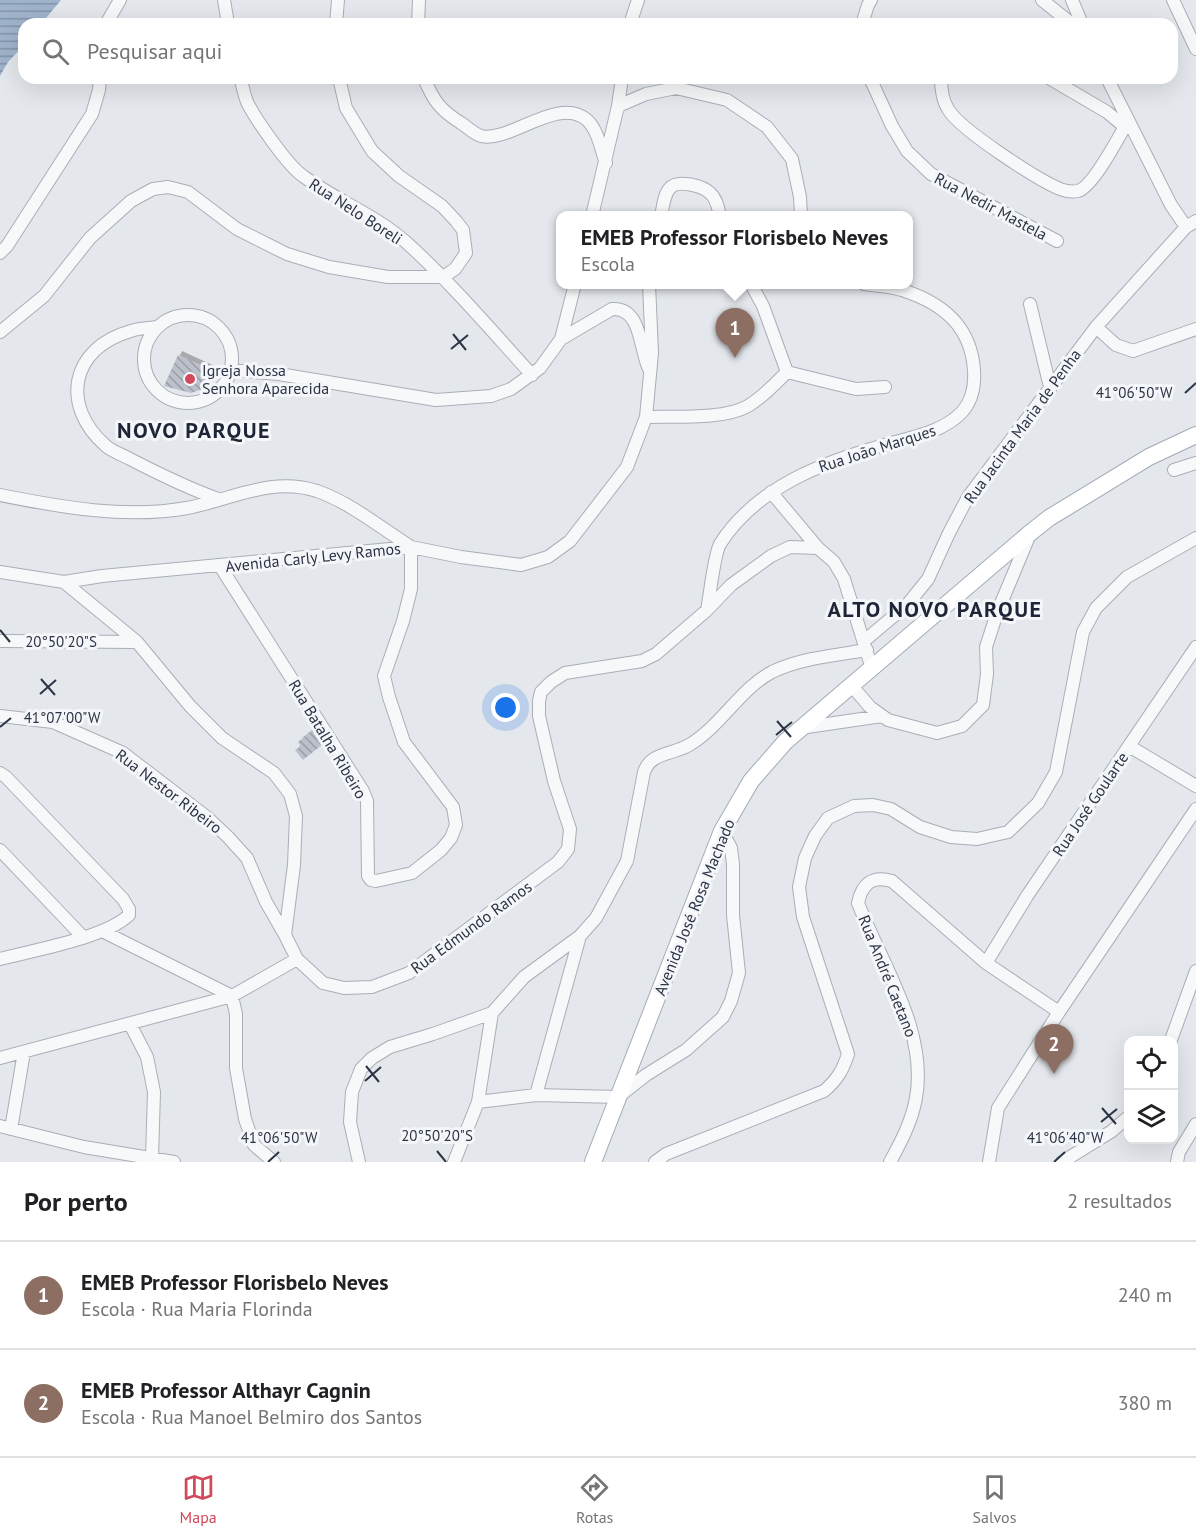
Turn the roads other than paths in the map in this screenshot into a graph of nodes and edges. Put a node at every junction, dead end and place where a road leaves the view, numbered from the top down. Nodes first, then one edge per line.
1 (120, 0) edge
2 (224, 0) edge
3 (338, 0) edge
4 (419, 0) edge
5 (638, 0) edge
6 (872, 0) edge
7 (1042, 0) edge
8 (1072, 0) edge
9 (1173, 0) edge
10 (110, 18) edge
11 (227, 18) edge
12 (336, 18) edge
13 (418, 18) edge
14 (632, 18) edge
15 (864, 18) edge
16 (1064, 18) edge
17 (1080, 18) edge
18 (1196, 50) edge
19 (100, 84) edge
20 (242, 84) edge
21 (340, 84) edge
22 (427, 84) edge
23 (621, 84) edge
24 (873, 84) edge
25 (941, 84) edge
26 (1058, 84) edge
27 (1109, 84) edge
28 (618, 106) junction
29 (1126, 124) junction
30 (606, 163) junction
31 (593, 211) edge
32 (662, 211) edge
33 (719, 211) edge
34 (801, 211) edge
35 (1191, 224) edge
36 (1057, 241) dead end
37 (0, 253) edge
38 (443, 277) junction
39 (574, 289) edge
40 (649, 289) edge
41 (753, 289) edge
42 (895, 289) edge
43 (1030, 304) dead end
44 (158, 327) junction
45 (1096, 327) junction
46 (1196, 328) edge
47 (0, 332) edge
48 (561, 339) junction
49 (231, 370) junction
50 (651, 371) junction
51 (787, 372) junction
52 (532, 375) junction
53 (885, 387) dead end
54 (1050, 387) junction
55 (646, 417) junction
56 (1196, 435) edge
57 (1196, 463) edge
58 (1174, 470) dead end
59 (771, 492) junction
60 (0, 495) edge
61 (218, 499) junction
62 (1030, 533) junction
63 (1196, 538) edge
64 (411, 548) junction
65 (818, 548) junction
66 (220, 566) junction
67 (0, 572) edge
68 (64, 582) junction
69 (706, 611) junction
70 (0, 641) edge
71 (137, 642) junction
72 (866, 646) junction
73 (1196, 647) edge
74 (872, 669) junction
75 (851, 685) junction
76 (0, 716) edge
77 (882, 716) junction
78 (799, 728) junction
79 (1129, 746) junction
80 (0, 773) edge
81 (1196, 786) edge
82 (1196, 809) edge
83 (722, 831) junction
84 (0, 850) edge
85 (104, 932) junction
86 (285, 935) junction
87 (580, 936) junction
88 (83, 937) junction
89 (0, 959) edge
90 (297, 959) junction
91 (986, 963) junction
92 (1196, 971) edge
93 (232, 996) junction
94 (1190, 999) edge
95 (492, 1012) junction
96 (1059, 1012) junction
97 (130, 1023) junction
98 (1173, 1036) edge
99 (24, 1052) junction
100 (0, 1058) edge
101 (536, 1095) junction
102 (618, 1097) junction
103 (478, 1102) junction
104 (1124, 1120) edge
105 (1196, 1124) edge
106 (5, 1128) edge
107 (152, 1158) junction
108 (174, 1162) edge
109 (274, 1162) edge
110 (359, 1162) edge
111 (454, 1162) edge
112 (593, 1162) edge
113 (655, 1162) edge
114 (890, 1162) edge
115 (989, 1162) edge
116 (1062, 1162) edge
117 (1177, 1162) edge

1 - 10 street
2 - 11 street
3 - 12 street
4 - 13 street
5 - 14 street
6 - 15 street
7 - 16 street
8 - 17 street
9 - 18 street
19 - 37 street
20 - 38 street, Rua Nelo Boreli
21 - 38 street
22 - 30 street
23 - 28 street
24 - 36 street, Rua Nedir Mastela
25 - 29 street
26 - 29 street
27 - 29 street
28 - 30 street
28 - 34 street
29 - 35 street
30 - 31 street
32 - 33 street
35 - 45 street, Rua Jacinta Maria de Penha
38 - 47 street
38 - 52 street, Rua Nelo Boreli
39 - 48 street
40 - 50 street, Avenida Carly Levy Ramos
41 - 51 street
42 - 59 street, Rua João Marques
43 - 54 street
44 - 49 street
44 - 49 street
44 - 61 street
45 - 46 street
45 - 54 street, Rua Jacinta Maria de Penha
48 - 50 street
48 - 52 street
49 - 52 street
50 - 55 street, Avenida Carly Levy Ramos
51 - 53 street
51 - 55 street
54 - 72 street, Rua Jacinta Maria de Penha
55 - 64 street, Avenida Carly Levy Ramos
56 - 62 main road, Avenida José Rosa Machado
57 - 58 street
59 - 65 street
59 - 69 street, Rua João Marques
60 - 61 street
61 - 64 street
62 - 74 main road, Avenida José Rosa Machado
62 - 77 street
63 - 113 street
64 - 66 street, Avenida Carly Levy Ramos
64 - 66 street, Rua Batalha Ribeiro
65 - 69 street, Rua Edmundo Ramos
65 - 72 street
66 - 68 street, Avenida Carly Levy Ramos
67 - 68 street, Avenida Carly Levy Ramos
68 - 71 street
69 - 90 street, Rua Edmundo Ramos
70 - 71 street
71 - 86 street
72 - 74 street
72 - 87 street
73 - 79 street, Rua José Goularte
74 - 75 main road, Avenida José Rosa Machado
75 - 77 street
75 - 78 main road, Avenida José Rosa Machado
76 - 86 street, Rua Nestor Ribeiro
77 - 78 street
78 - 83 main road, Avenida José Rosa Machado
79 - 81 street
79 - 91 street, Rua José Goularte
80 - 85 street
82 - 96 street
83 - 102 main road, Avenida José Rosa Machado
83 - 102 street
84 - 88 street
85 - 88 street
85 - 93 street
86 - 90 street, Rua Edmundo Ramos
87 - 95 street
87 - 101 street
88 - 89 street
90 - 93 street
91 - 96 street, Rua André Caetano
91 - 114 street, Rua André Caetano
92 - 94 street
93 - 97 street
93 - 109 street
94 - 98 street
95 - 103 street
95 - 110 street
96 - 115 street
97 - 99 street
97 - 107 street
99 - 100 street
99 - 106 street
101 - 102 street
101 - 103 street
102 - 112 main road, Avenida José Rosa Machado
103 - 111 street
104 - 116 street
105 - 117 street
106 - 107 street
107 - 108 street

